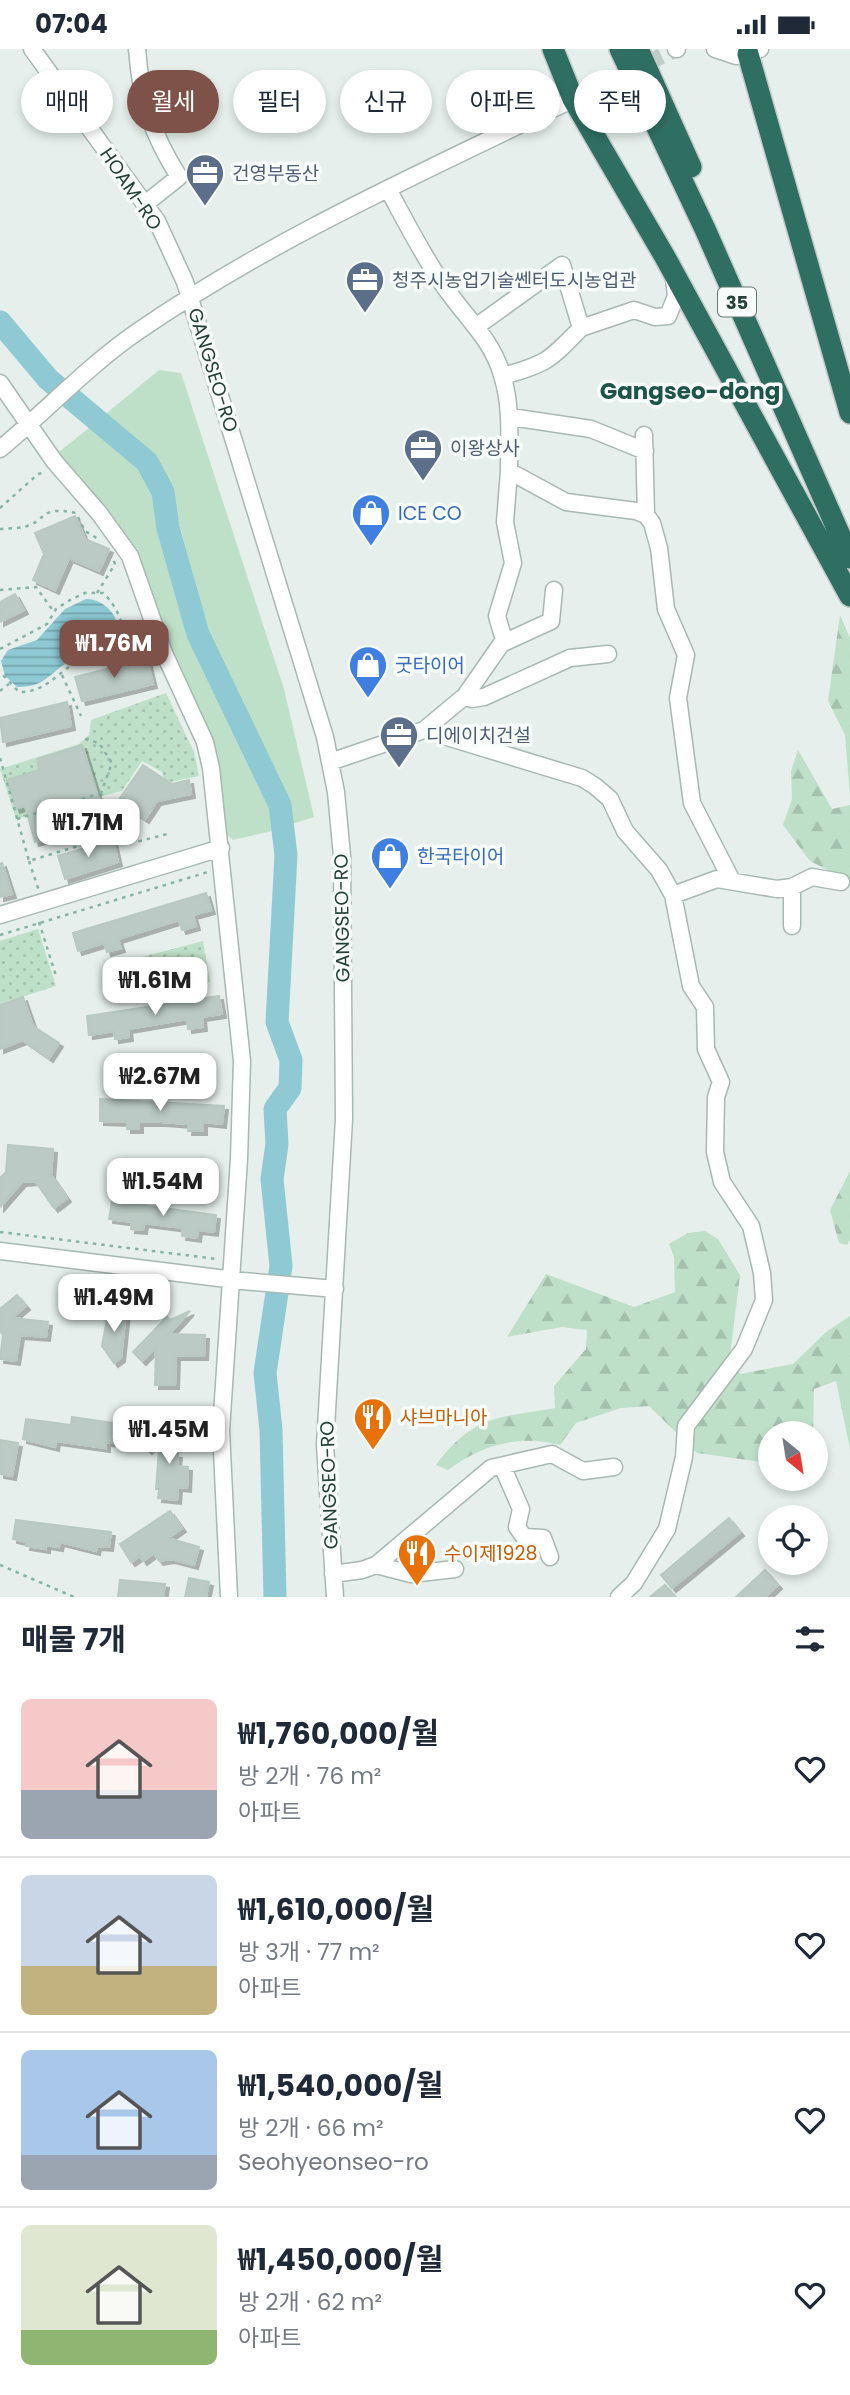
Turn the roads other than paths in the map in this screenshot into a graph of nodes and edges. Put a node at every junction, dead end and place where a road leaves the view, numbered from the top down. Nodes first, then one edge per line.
1 (32, 49) edge
2 (137, 49) edge
3 (554, 49) edge
4 (620, 49) edge
5 (638, 49) edge
6 (715, 49) edge
7 (754, 52) edge
8 (573, 99) junction
9 (388, 189) junction
10 (145, 204) junction
11 (665, 257) junction
12 (175, 264) joint
13 (191, 297) junction
14 (477, 326) junction
15 (581, 328) junction
16 (503, 376) junction
17 (0, 383) edge
18 (850, 413) edge
19 (511, 417) junction
20 (29, 425) junction
21 (0, 449) edge
22 (509, 471) junction
23 (646, 515) junction
24 (850, 524) edge
25 (850, 558) edge
26 (554, 590) dead end
27 (850, 596) edge
28 (503, 643) junction
29 (608, 654) dead end
30 (465, 696) junction
31 (424, 730) junction
32 (330, 762) junction
33 (221, 848) junction
34 (732, 881) junction
35 (841, 882) dead end
36 (792, 887) junction
37 (673, 895) junction
38 (0, 915) edge
39 (792, 926) dead end
40 (0, 1251) edge
41 (237, 1280) junction
42 (335, 1289) junction
43 (614, 1467) dead end
44 (503, 1468) junction
45 (550, 1557) dead end
46 (376, 1565) junction
47 (455, 1569) dead end
48 (333, 1574) junction
49 (229, 1597) edge
50 (335, 1597) edge
51 (619, 1597) edge

1 - 10 street, HOAM-RO
2 - 10 street
3 - 8 highway
4 - 25 highway, 35
5 - 24 highway, 35
6 - 7 street
7 - 18 highway
8 - 9 street
8 - 11 highway
9 - 13 street
9 - 14 street
10 - 12 street, HOAM-RO
11 - 15 street
11 - 27 highway
12 - 13 street, GANGSEO-RO
13 - 20 street
13 - 32 street, GANGSEO-RO
14 - 15 street
14 - 16 street
15 - 16 street
16 - 19 street
17 - 20 street
19 - 22 street
19 - 23 street
20 - 21 street
20 - 33 street
22 - 23 street
22 - 28 street
23 - 34 street
26 - 28 street
28 - 30 street
29 - 30 street
30 - 31 street
31 - 32 street
31 - 37 street
32 - 42 street, GANGSEO-RO
33 - 38 street
33 - 41 street
34 - 36 street
34 - 37 street
35 - 36 street
36 - 39 street
37 - 51 street
40 - 41 street
41 - 42 street
41 - 49 street
42 - 48 street, GANGSEO-RO
43 - 44 street
44 - 45 street
44 - 46 street
46 - 47 street
46 - 48 street
48 - 50 street, GANGSEO-RO

